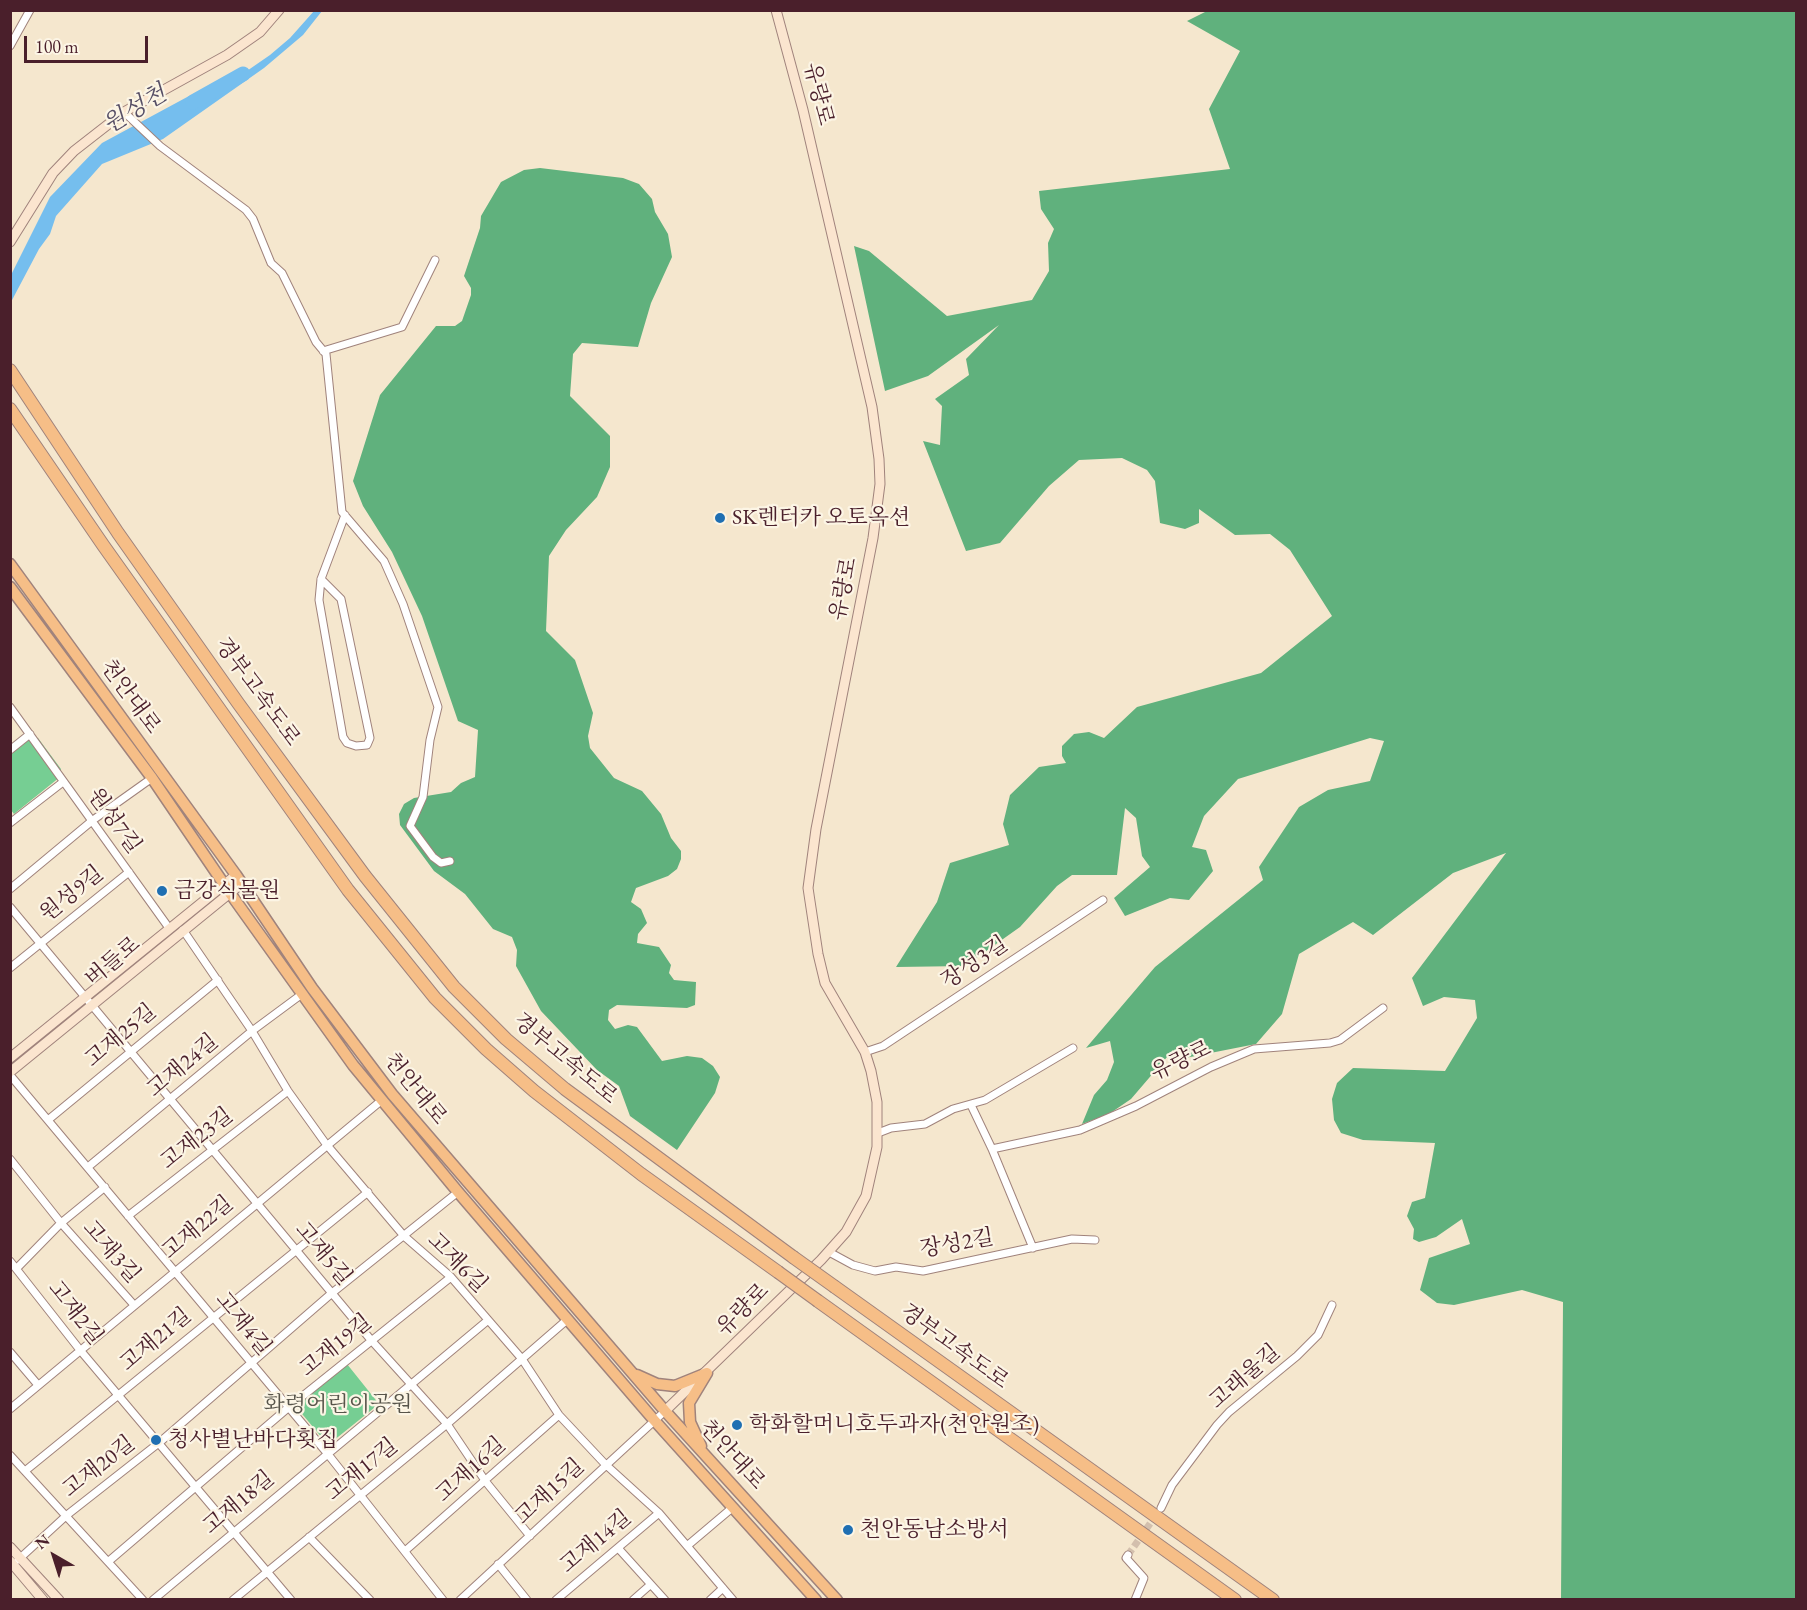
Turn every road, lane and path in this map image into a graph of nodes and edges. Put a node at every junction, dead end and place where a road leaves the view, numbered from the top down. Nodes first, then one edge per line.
1 (30, 10) edge
2 (279, 10) edge
3 (776, 10) edge
4 (10, 46) edge
5 (128, 115) junction
6 (10, 242) edge
7 (435, 260) dead end
8 (323, 351) junction
9 (10, 370) edge
10 (10, 409) edge
11 (345, 515) junction
12 (10, 564) edge
13 (321, 579) junction
14 (10, 587) edge
15 (10, 707) edge
16 (30, 734) junction
17 (10, 750) edge
18 (152, 778) junction
19 (63, 782) junction
20 (93, 820) junction
21 (10, 823) edge
22 (450, 861) dead end
23 (129, 872) junction
24 (238, 880) junction
25 (227, 888) junction
26 (10, 889) edge
27 (1103, 900) dead end
28 (10, 907) edge
29 (169, 928) junction
30 (183, 930) junction
31 (41, 943) junction
32 (10, 968) edge
33 (218, 980) junction
34 (302, 994) junction
35 (89, 1001) junction
36 (1383, 1008) dead end
37 (252, 1031) junction
38 (1073, 1048) dead end
39 (131, 1051) junction
40 (865, 1052) junction
41 (10, 1058) edge
42 (10, 1074) edge
43 (288, 1091) junction
44 (172, 1098) junction
45 (382, 1100) junction
46 (971, 1105) junction
47 (48, 1120) junction
48 (878, 1133) junction
49 (326, 1144) junction
50 (213, 1149) junction
51 (992, 1149) junction
52 (10, 1159) edge
53 (88, 1167) junction
54 (105, 1187) junction
55 (368, 1192) junction
56 (458, 1192) junction
57 (257, 1203) junction
58 (128, 1216) junction
59 (61, 1223) junction
60 (404, 1236) junction
61 (1095, 1240) dead end
62 (1033, 1248) junction
63 (296, 1249) junction
64 (829, 1252) junction
65 (10, 1261) edge
66 (17, 1269) junction
67 (176, 1270) junction
68 (451, 1277) junction
69 (332, 1293) junction
70 (134, 1305) junction
71 (1332, 1305) dead end
72 (213, 1316) junction
73 (568, 1319) junction
74 (487, 1321) junction
75 (372, 1340) junction
76 (80, 1350) junction
77 (10, 1352) edge
78 (522, 1359) junction
79 (252, 1363) junction
80 (707, 1373) junction
81 (635, 1374) junction
82 (411, 1383) junction
83 (38, 1385) junction
84 (119, 1394) junction
85 (289, 1407) junction
86 (10, 1410) edge
87 (665, 1411) junction
88 (558, 1415) junction
89 (654, 1420) junction
90 (447, 1424) junction
91 (160, 1442) junction
92 (327, 1453) junction
93 (10, 1455) edge
94 (707, 1457) junction
95 (605, 1464) junction
96 (25, 1471) junction
97 (486, 1482) junction
98 (196, 1487) junction
99 (359, 1495) junction
100 (732, 1508) junction
101 (1161, 1508) tunnel mouth
102 (659, 1513) junction
103 (67, 1515) junction
104 (235, 1530) junction
105 (530, 1536) junction
106 (309, 1537) junction
107 (687, 1546) junction
108 (10, 1547) edge
109 (618, 1548) junction
110 (405, 1551) junction
111 (1128, 1555) dead end
112 (109, 1561) junction
113 (14, 1562) edge
114 (498, 1564) junction
115 (266, 1572) junction
116 (650, 1585) junction
117 (723, 1588) junction
118 (43, 1599) edge
119 (59, 1599) edge
120 (143, 1599) edge
121 (153, 1599) edge
122 (233, 1599) edge
123 (291, 1599) edge
124 (370, 1599) edge
125 (443, 1599) edge
126 (460, 1599) edge
127 (527, 1599) edge
128 (556, 1599) edge
129 (633, 1599) edge
130 (664, 1599) edge
131 (710, 1599) edge
132 (733, 1599) edge
133 (816, 1599) edge
134 (837, 1599) edge
135 (1135, 1599) edge
136 (1235, 1599) edge
137 (1273, 1599) edge

1 - 4 street
2 - 5 street
3 - 40 street, 유량로
5 - 6 street
5 - 8 street
7 - 8 street
8 - 11 street
9 - 137 highway, 경부고속도로, bridge
10 - 136 highway, 경부고속도로, bridge
11 - 13 street
11 - 22 street
12 - 24 main road, 천안대로
13 - 13 street
14 - 18 main road, 천안대로
15 - 16 street, 원성7길
16 - 17 street
16 - 19 street, 원성7길
18 - 20 street
18 - 25 main road, 천안대로
19 - 20 street, 원성7길
19 - 21 street
20 - 23 street, 원성7길
20 - 26 street
23 - 29 street, 원성7길
23 - 31 street, 원성9길
24 - 25 street, 버들로
24 - 81 main road, 천안대로
25 - 29 street, 버들로
25 - 30 street, 버들로
25 - 34 main road, 천안대로
27 - 40 street, 장성3길
28 - 31 street, 고재5길
29 - 35 street, 버들로
30 - 33 street, 고재6길
30 - 35 street, 버들로
31 - 32 street, 원성9길
31 - 35 street, 고재5길
33 - 37 street, 고재6길
33 - 39 street, 고재25길
34 - 37 street, 고재24길
34 - 45 main road, 천안대로
35 - 39 street, 고재5길
35 - 41 street, 버들로
35 - 42 street, 버들로
36 - 51 street, 유량로
37 - 43 street, 고재6길
37 - 44 street, 고재24길
38 - 46 street
39 - 44 street, 고재5길
39 - 47 street, 고재25길
40 - 48 street, 유량로
42 - 47 street, 고재4길
43 - 49 street, 고재6길
43 - 50 street, 고재23길
44 - 50 street, 고재5길
44 - 53 street, 고재24길
45 - 49 street, 고재22길
45 - 56 main road, 천안대로
46 - 48 street
46 - 51 street
47 - 53 street, 고재4길
48 - 64 street, 유량로
49 - 55 street, 고재6길
49 - 57 street, 고재22길
50 - 57 street, 고재5길
50 - 58 street, 고재23길
51 - 62 street
52 - 59 street, 고재3길
53 - 54 street, 고재4길
54 - 58 street, 고재4길
54 - 59 street, 고재3길
55 - 60 street, 고재6길
55 - 63 street, 고재21길
56 - 60 street, 고재20길
56 - 73 main road, 천안대로
57 - 63 street, 고재5길
57 - 67 street, 고재22길
58 - 67 street, 고재4길
59 - 66 street
59 - 70 street, 고재3길
60 - 68 street, 고재6길
60 - 69 street, 고재20길
61 - 62 street, 장성2길
62 - 64 street, 장성2길
63 - 69 street, 고재5길
63 - 72 street, 고재21길
64 - 80 street, 유량로
65 - 66 street, 고재2길
66 - 76 street, 고재2길
67 - 70 street, 고재22길
67 - 72 street, 고재4길
68 - 74 street, 고재6길
68 - 75 street, 고재19길
69 - 75 street, 고재5길
69 - 79 street, 고재20길
70 - 76 street, 고재22길
71 - 101 street, 고래울길
72 - 79 street, 고재4길
72 - 84 street, 고재21길
73 - 78 street, 고재17길
73 - 89 main road, 천안대로
74 - 78 street, 고재6길
74 - 82 street, 고재18길
75 - 82 street, 고재5길
75 - 85 street, 고재19길
76 - 83 street, 고재22길
76 - 84 street, 고재2길
77 - 83 street
78 - 88 street, 고재6길
78 - 90 street, 고재17길
79 - 85 street, 고재4길
79 - 91 street, 고재20길
80 - 81 main road
80 - 87 street, 유량로
80 - 94 main road
81 - 87 main road, 천안대로
82 - 90 street, 고재5길
82 - 92 street, 고재18길
83 - 86 street, 고재22길
84 - 91 street, 고재2길
84 - 96 street, 고재21길
85 - 92 street, 고재4길
85 - 98 street, 고재19길
87 - 89 street, 고재15길
87 - 94 main road, 천안대로
88 - 95 street, 고재6길
88 - 97 street, 고재16길
89 - 95 street, 고재15길
89 - 100 main road, 천안대로
90 - 97 street, 고재5길
90 - 99 street, 고재17길
91 - 98 street, 고재2길
91 - 103 street, 고재20길
92 - 99 street, 고재4길
92 - 104 street, 고재18길
93 - 96 street
94 - 134 main road, 천안대로
95 - 102 street, 고재6길
95 - 105 street, 고재15길
96 - 103 street
97 - 105 street, 고재5길
97 - 110 street, 고재16길
98 - 104 street, 고재2길
98 - 112 street, 고재19길
99 - 106 street, 고재17길
99 - 110 street, 고재4길
100 - 107 street
100 - 133 main road, 천안대로
102 - 107 street, 고재6길
102 - 109 street, 고재14길
103 - 112 street
103 - 113 street, 고재20길
104 - 115 street, 고재2길
104 - 121 street, 고재18길
105 - 114 street, 고재15길
106 - 115 street, 고재17길
106 - 124 street
107 - 117 street, 고재6길
108 - 113 street
109 - 116 street
109 - 128 street, 고재14길
110 - 125 street, 고재4길
111 - 135 street
112 - 120 street
113 - 118 street
113 - 119 street
114 - 126 street, 고재15길
114 - 127 street
115 - 122 street, 고재17길
115 - 123 street, 고재2길
116 - 129 street
116 - 130 street
117 - 131 street
117 - 132 street, 고재6길

